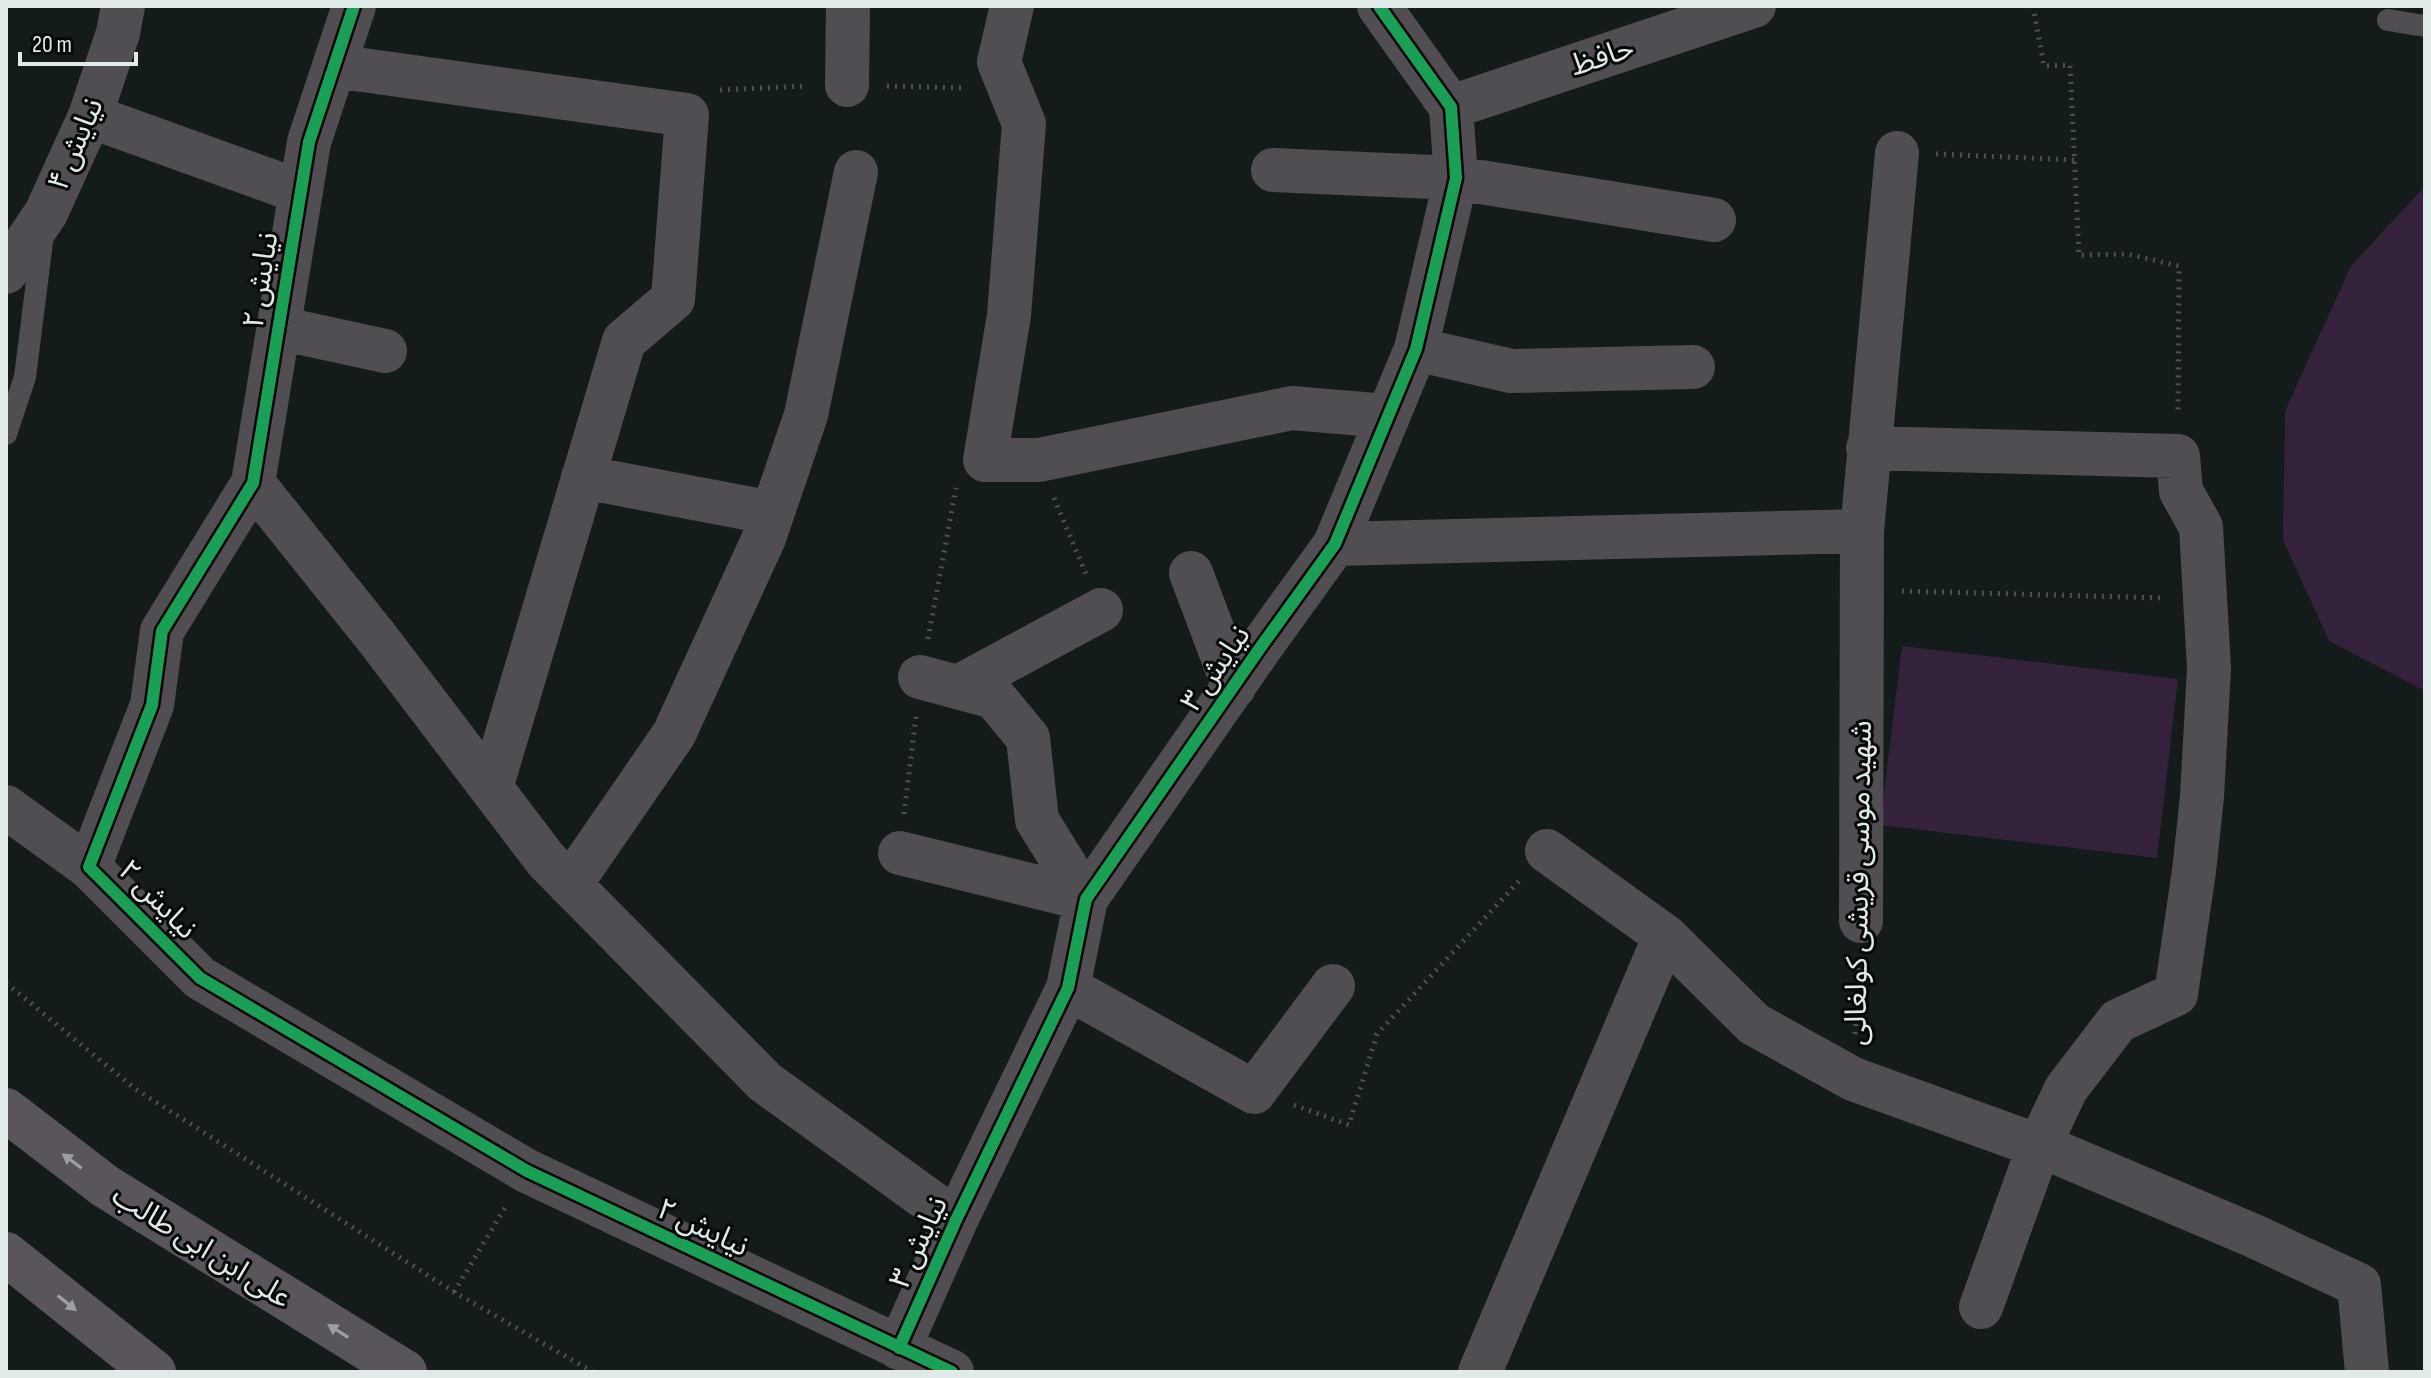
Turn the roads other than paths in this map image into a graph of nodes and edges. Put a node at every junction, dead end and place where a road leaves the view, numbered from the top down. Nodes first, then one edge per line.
1 (123, 6) edge
2 (354, 6) edge
3 (848, 6) edge
4 (1012, 6) edge
5 (1379, 6) edge
6 (1754, 6) edge
7 (2388, 20) dead end
8 (2425, 26) edge
9 (334, 66) junction
10 (847, 85) dead end
11 (1451, 107) junction
12 (90, 116) junction
13 (1897, 153) road end
14 (1273, 170) dead end
15 (856, 172) dead end
16 (1456, 178) junction
17 (301, 192) junction
18 (46, 213) junction
19 (1714, 220) dead end
20 (6, 272) edge
21 (279, 328) junction
22 (1416, 349) junction
23 (385, 351) dead end
24 (1693, 367) dead end
25 (1387, 416) junction
26 (6, 434) edge
27 (1868, 448) junction
28 (583, 477) junction
29 (253, 483) junction
30 (772, 513) junction
31 (1862, 531) junction
32 (1335, 544) junction
33 (1191, 573) dead end
34 (1101, 610) road end
35 (1234, 687) junction
36 (491, 788) junction
37 (6, 807) edge
38 (1547, 851) road end
39 (900, 853) road end
40 (89, 867) junction
41 (570, 885) junction
42 (1086, 899) junction
43 (1861, 921) road end
44 (1665, 936) junction
45 (1333, 986) dead end
46 (1068, 988) junction
47 (6, 1110) edge
48 (2039, 1146) junction
49 (956, 1220) junction
50 (6, 1254) edge
51 (1981, 1307) dead end
52 (899, 1348) junction
53 (154, 1372) edge
54 (405, 1372) edge
55 (952, 1372) edge
56 (1480, 1372) edge
57 (2367, 1372) edge

1 - 12 street, نیایش ۴
2 - 9 street, نیایش ۲
3 - 10 street
4 - 25 street
5 - 11 street
6 - 11 street, حافظ
7 - 8 lane
9 - 17 street, نیایش ۲
9 - 28 street
11 - 16 street, نیایش ۳
12 - 17 street
12 - 18 street, نیایش ۴
13 - 27 street, شهید موسی قریشی کولغالی
14 - 16 street
15 - 30 street
16 - 19 street
16 - 22 street, نیایش ۳
17 - 21 street, نیایش ۲
18 - 20 street, نیایش ۴
18 - 26 lane
21 - 23 street
21 - 29 street, نیایش ۲
22 - 24 street
22 - 25 street, نیایش ۳
25 - 32 street, نیایش ۳
27 - 31 street, شهید موسی قریشی کولغالی
27 - 48 street
28 - 30 street
28 - 36 street
29 - 36 street
29 - 40 street, نیایش ۲
30 - 41 street
31 - 32 street
31 - 43 street, شهید موسی قریشی کولغالی
32 - 35 street, نیایش ۳
33 - 35 street
34 - 42 street
35 - 42 street, نیایش ۳
36 - 41 street
37 - 40 street
38 - 44 street, شهید موسی قریشی کولغالی
39 - 42 street
40 - 52 street, نیایش ۲
41 - 49 street
42 - 46 street, نیایش ۳
44 - 48 street, شهید موسی قریشی کولغالی
44 - 56 street
45 - 46 street
46 - 49 street, نیایش ۳
54 -> 47 main road, علی ابن ابی طالب
48 - 51 street
48 - 57 street
49 - 52 street, نیایش ۳
50 -> 53 main road
52 - 55 street, نیایش ۲

